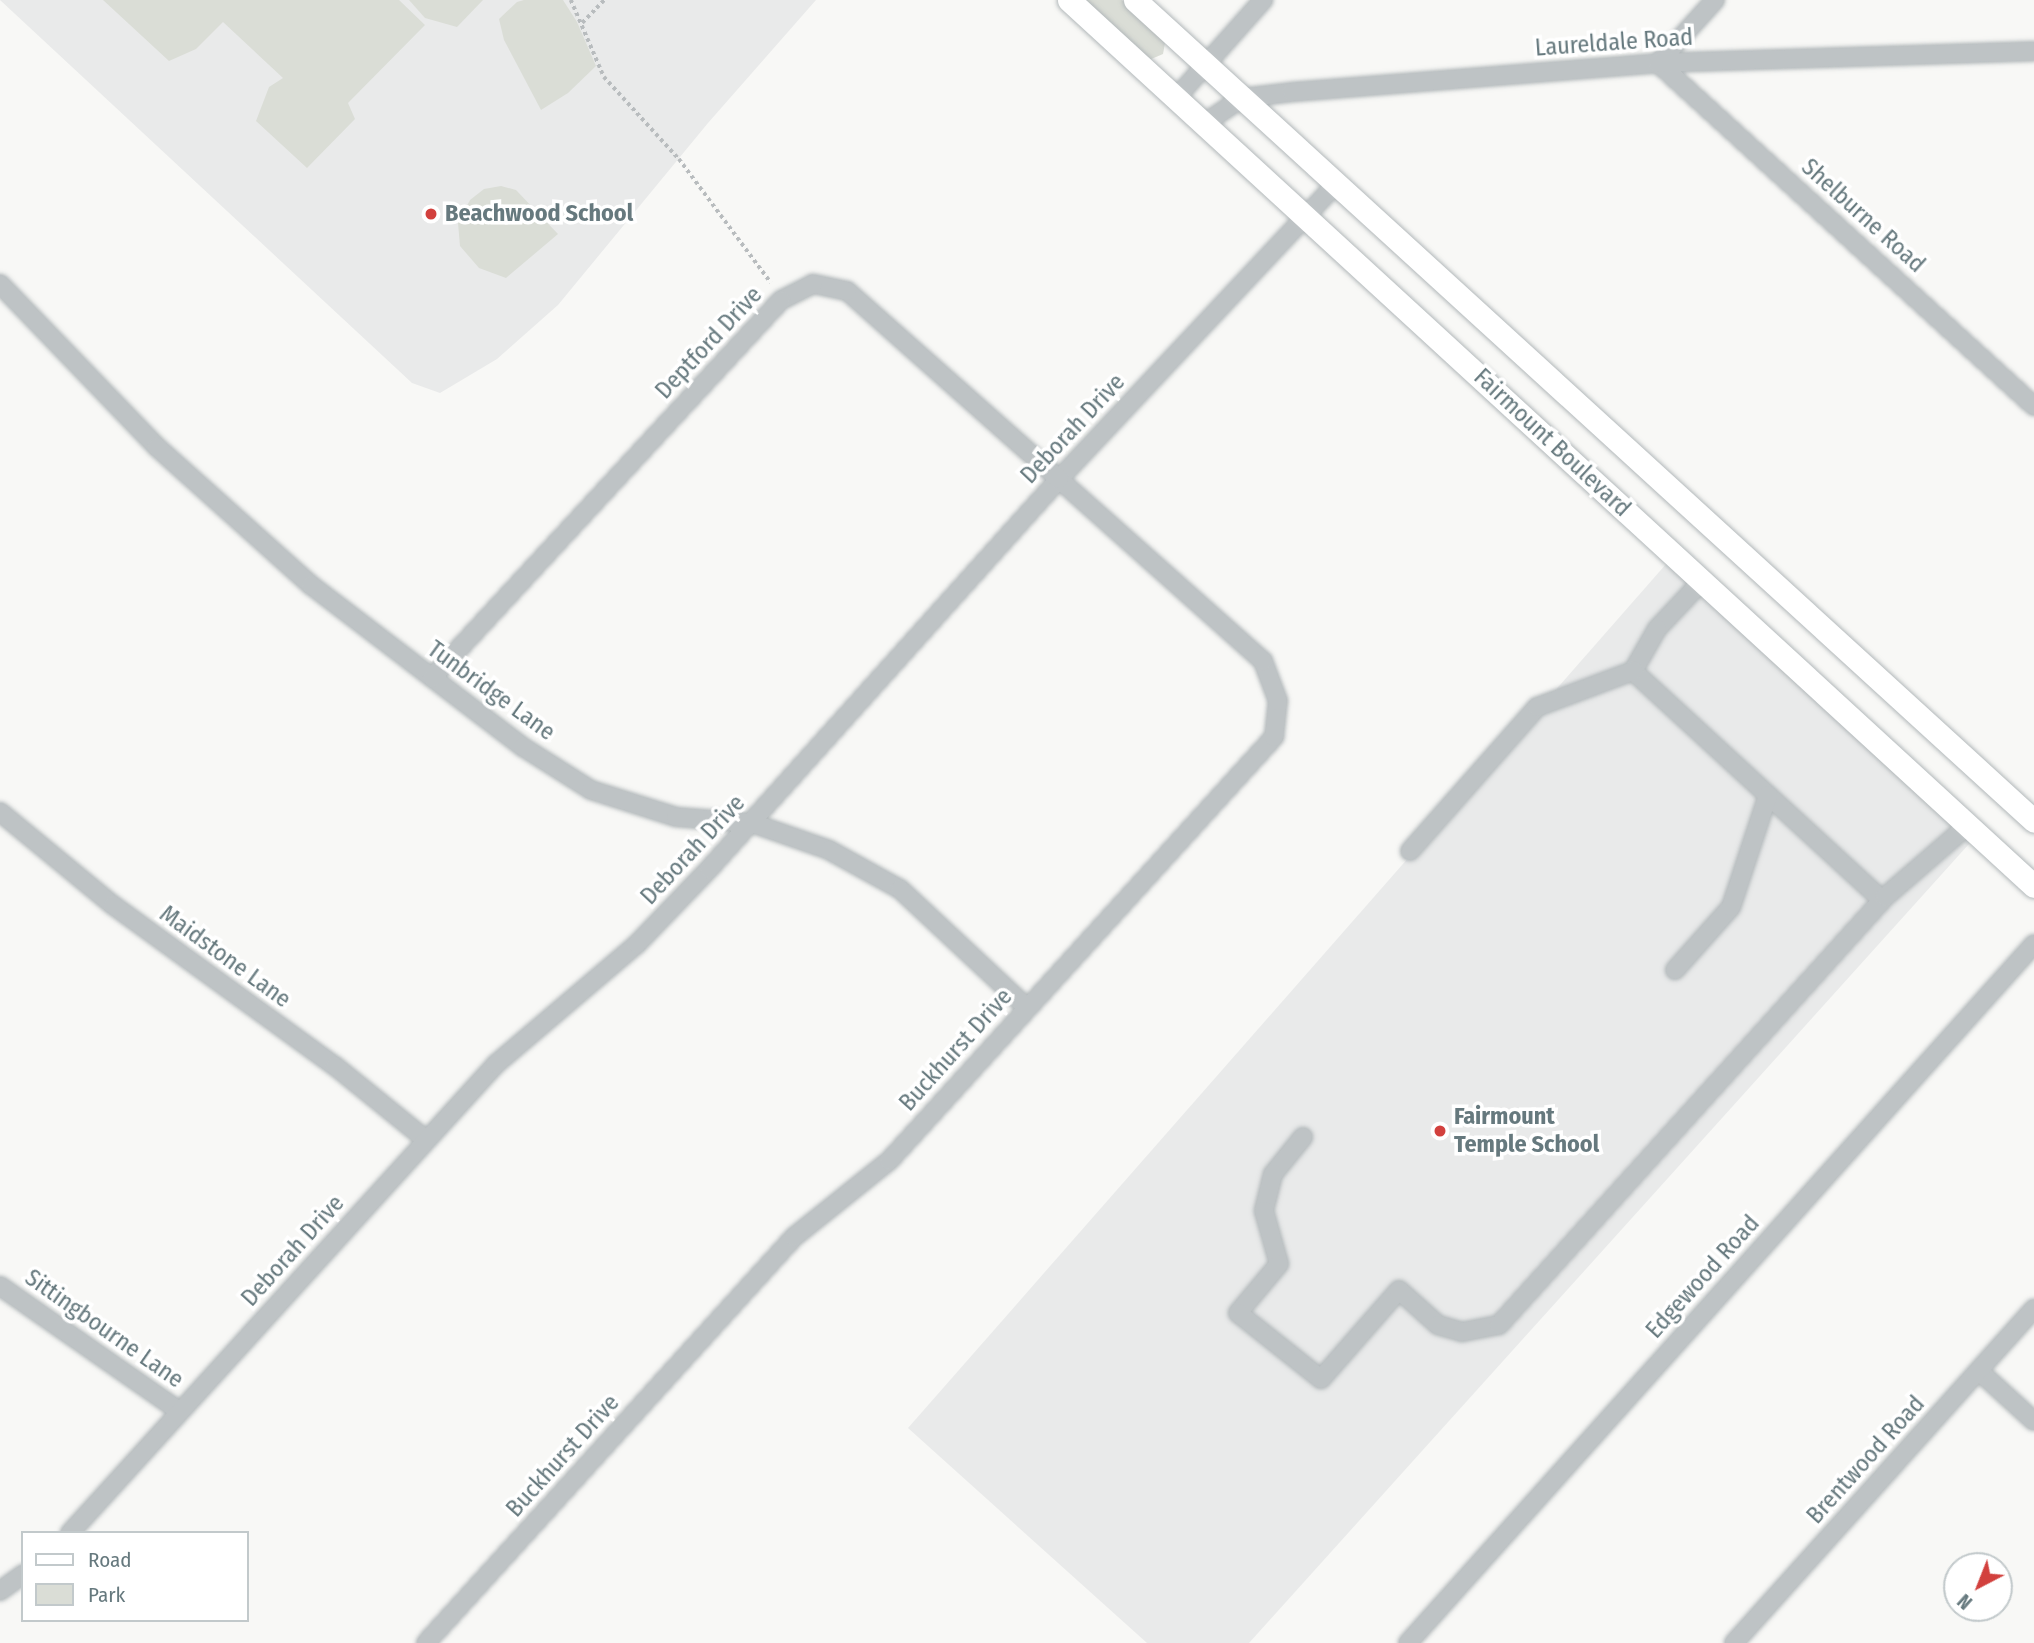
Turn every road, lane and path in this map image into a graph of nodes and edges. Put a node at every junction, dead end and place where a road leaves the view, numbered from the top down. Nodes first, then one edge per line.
1 (571, 0) edge
2 (604, 0) edge
3 (1069, 0) edge
4 (1135, 0) edge
5 (1262, 0) edge
6 (1715, 0) edge
7 (582, 23) junction
8 (2034, 51) edge
9 (1658, 63) junction
10 (1205, 65) junction
11 (1177, 97) junction
12 (1242, 98) junction
13 (1205, 122) junction
14 (1336, 184) junction
15 (1305, 216) junction
16 (771, 283) dead end
17 (0, 284) edge
18 (2034, 406) edge
19 (1059, 478) junction
20 (1702, 581) junction
21 (1633, 671) junction
22 (432, 678) junction
23 (1768, 795) junction
24 (0, 812) edge
25 (2034, 821) edge
26 (752, 823) junction
27 (1968, 825) junction
28 (1410, 851) dead end
29 (2034, 886) edge
30 (1882, 900) junction
31 (2034, 944) edge
32 (1675, 970) dead end
33 (1027, 1008) junction
34 (1303, 1138) dead end
35 (425, 1139) junction
36 (0, 1286) edge
37 (2034, 1309) edge
38 (1979, 1371) junction
39 (179, 1411) junction
40 (2034, 1421) edge
41 (72, 1531) edge
42 (21, 1575) edge
43 (0, 1591) edge
44 (426, 1643) edge
45 (1408, 1643) edge
46 (1734, 1643) edge

1 - 7 path
2 - 7 path
3 - 11 main road, Fairmount Boulevard
4 - 10 main road, Fairmount Boulevard
5 - 10 street
6 - 9 street
7 - 16 path
8 - 9 street, Laureldale Road
9 - 12 street, Laureldale Road
9 - 18 street, Shelburne Road
10 - 11 street
10 - 12 main road, Fairmount Boulevard
11 - 13 main road, Fairmount Boulevard
12 - 13 street, Laureldale Road
12 - 14 main road, Fairmount Boulevard
13 - 15 main road, Fairmount Boulevard
14 - 15 street, Deborah Drive
14 - 25 main road, Fairmount Boulevard
15 - 19 street, Deborah Drive
15 - 20 main road, Fairmount Boulevard
17 - 22 street, Tunbridge Lane
19 - 22 street, Deptford Drive
19 - 26 street, Deborah Drive
19 - 33 street, Buckhurst Drive
20 - 21 street
20 - 27 main road, Fairmount Boulevard
21 - 23 street
21 - 28 street
22 - 26 street, Tunbridge Lane
23 - 30 street
23 - 32 street
24 - 35 street, Maidstone Lane
26 - 33 street, Tunbridge Lane
26 - 35 street, Deborah Drive
27 - 29 main road, Fairmount Boulevard
27 - 30 street
30 - 34 street
31 - 45 street, Edgewood Road
33 - 44 street, Buckhurst Drive
35 - 39 street, Deborah Drive
36 - 39 street, Sittingbourne Lane
37 - 38 street, Brentwood Road
38 - 40 street
38 - 46 street, Brentwood Road
39 - 41 street, Deborah Drive
42 - 43 street

